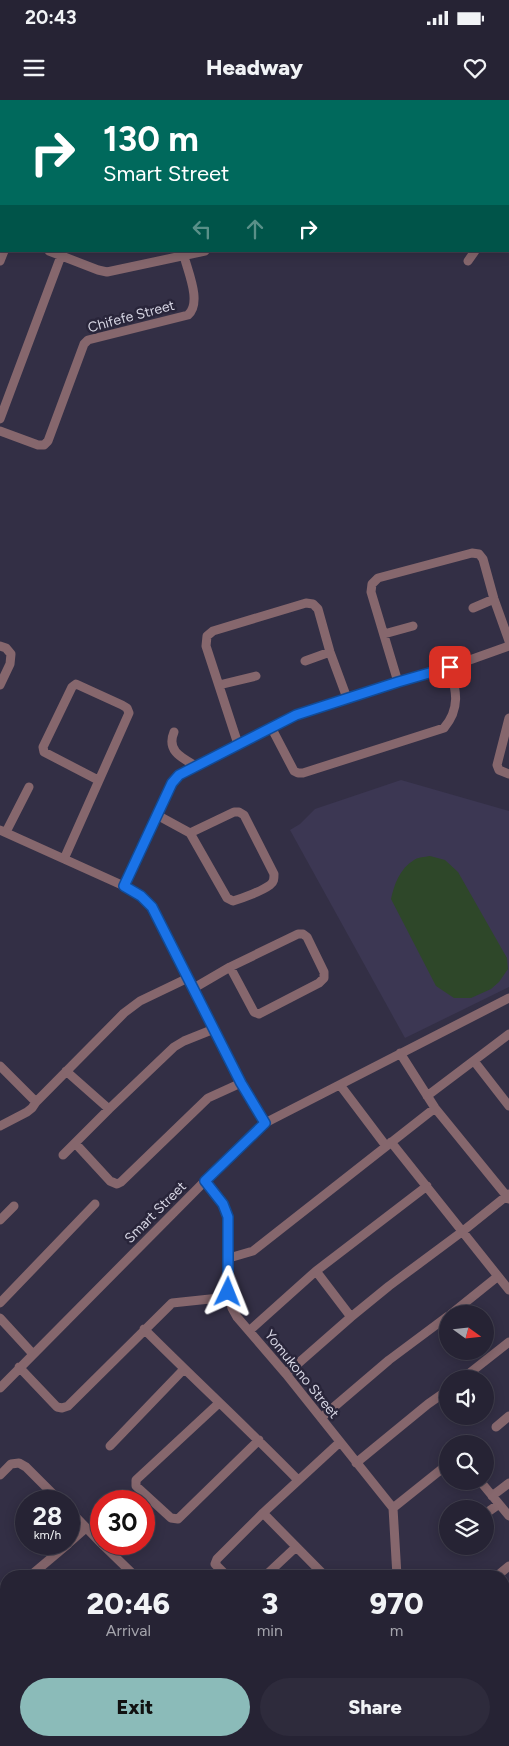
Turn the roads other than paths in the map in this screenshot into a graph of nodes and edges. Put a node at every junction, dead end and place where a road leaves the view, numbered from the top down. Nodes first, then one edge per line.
1 (51, 252) edge
2 (201, 252) edge
3 (474, 252) edge
4 (61, 256) junction
5 (184, 256) junction
6 (468, 261) dead end
7 (0, 419) edge
8 (0, 431) edge
9 (494, 599) junction
10 (473, 608) dead end
11 (413, 626) dead end
12 (384, 634) junction
13 (509, 641) edge
14 (0, 646) edge
15 (509, 646) edge
16 (330, 652) junction
17 (305, 661) dead end
18 (450, 667) junction
19 (256, 676) dead end
20 (398, 682) junction
21 (0, 685) edge
22 (219, 685) junction
23 (346, 698) junction
24 (509, 718) edge
25 (272, 727) junction
26 (174, 732) dead end
27 (238, 744) junction
28 (196, 766) junction
29 (509, 774) edge
30 (98, 780) junction
31 (29, 787) dead end
32 (157, 815) junction
33 (3, 831) edge
34 (190, 833) junction
35 (64, 859) junction
36 (124, 886) junction
37 (230, 967) junction
38 (188, 978) junction
39 (194, 988) junction
40 (509, 998) edge
41 (214, 1029) junction
42 (509, 1034) edge
43 (400, 1053) junction
44 (474, 1061) junction
45 (0, 1066) edge
46 (66, 1071) junction
47 (241, 1083) junction
48 (340, 1085) junction
49 (427, 1096) junction
50 (36, 1102) junction
51 (509, 1106) edge
52 (435, 1108) junction
53 (109, 1109) junction
54 (265, 1123) junction
55 (0, 1126) edge
56 (75, 1143) junction
57 (388, 1144) junction
58 (63, 1155) dead end
59 (205, 1181) junction
60 (427, 1186) junction
61 (508, 1196) edge
62 (95, 1204) dead end
63 (14, 1206) dead end
64 (0, 1220) edge
65 (463, 1231) junction
66 (229, 1258) junction
67 (316, 1271) junction
68 (497, 1277) junction
69 (509, 1290) edge
70 (229, 1297) junction
71 (0, 1303) edge
72 (462, 1305) edge
73 (351, 1317) junction
74 (0, 1318) edge
75 (439, 1323) edge
76 (144, 1329) junction
77 (249, 1331) junction
78 (509, 1342) edge
79 (33, 1354) junction
80 (20, 1367) junction
81 (184, 1370) junction
82 (473, 1370) edge
83 (286, 1374) junction
84 (0, 1388) edge
85 (439, 1396) edge
86 (219, 1402) junction
87 (509, 1416) edge
88 (321, 1418) junction
89 (496, 1427) dead end
90 (259, 1440) junction
91 (340, 1442) junction
92 (110, 1446) dead end
93 (356, 1464) junction
94 (439, 1471) edge
95 (0, 1474) edge
96 (298, 1480) junction
97 (509, 1483) edge
98 (49, 1490) edge
99 (487, 1490) edge
100 (492, 1496) junction
101 (500, 1504) junction
102 (394, 1508) junction
103 (494, 1508) edge
104 (263, 1513) junction
105 (509, 1516) edge
106 (80, 1522) edge
107 (86, 1528) junction
108 (90, 1532) edge
109 (80, 1533) edge
110 (296, 1547) junction
111 (54, 1555) edge
112 (114, 1555) edge
113 (37, 1570) edge
114 (129, 1570) edge
115 (221, 1570) edge
116 (271, 1570) edge
117 (319, 1570) edge
118 (397, 1570) edge

1 - 4 street
2 - 5 street
3 - 6 street
4 - 5 street
4 - 7 street
5 - 8 street, Chifefe Street
9 - 10 street
9 - 12 street
9 - 13 street
11 - 12 street
12 - 20 street
14 - 21 street
15 - 18 street
16 - 17 street
16 - 22 street
16 - 23 street
18 - 20 street
18 - 25 street
19 - 22 street
20 - 23 street
22 - 27 street
23 - 25 street
24 - 29 street
25 - 27 street
26 - 28 street
27 - 28 street
28 - 32 street
30 - 30 street
30 - 35 street
31 - 33 street
32 - 34 street
32 - 36 street
33 - 35 street
34 - 34 street
35 - 36 street
36 - 38 street
37 - 37 street
37 - 39 street
38 - 39 street
38 - 46 street
39 - 41 street
40 - 43 street, Smart Street
41 - 47 street
41 - 53 street
42 - 44 street
43 - 48 street, Smart Street
43 - 49 street
44 - 49 street
44 - 51 street
45 - 50 street
46 - 50 street
46 - 53 street
47 - 54 street
47 - 56 street
48 - 54 street, Smart Street
48 - 57 street
49 - 52 street
50 - 55 street
52 - 57 street
52 - 61 street
53 - 56 street
54 - 59 street, Smart Street
56 - 58 street
57 - 60 street
57 - 66 street
59 - 66 street, Yomukono Street
59 - 79 street, Smart Street
60 - 65 street
60 - 67 street
61 - 65 street
62 - 71 street
63 - 64 street
65 - 68 street
65 - 73 street
66 - 70 street, Yomukono Street
67 - 73 street
67 - 77 street
68 - 69 street
68 - 72 street
70 - 76 street
70 - 77 street, Yomukono Street
73 - 83 street
74 - 79 street
75 - 88 street
76 - 80 street
76 - 81 street
77 - 83 street, Yomukono Street
78 - 82 street
79 - 80 street, Smart Street
80 - 84 street, Smart Street
81 - 86 street
81 - 92 street
83 - 88 street, Yomukono Street
85 - 93 street
86 - 90 street
86 - 90 street
87 - 89 street
88 - 91 street, Yomukono Street
90 - 96 street
91 - 93 street, Yomukono Street
91 - 96 street
93 - 102 street, Yomukono Street
94 - 102 street
95 - 98 street
96 - 104 street
97 - 100 street
99 - 100 street
100 - 101 street
101 - 103 street
101 - 105 street
102 - 118 street
104 - 110 street
104 - 115 street
106 - 107 street
107 - 108 street
107 - 109 street
110 - 116 street
110 - 117 street
111 - 113 street
112 - 114 street

